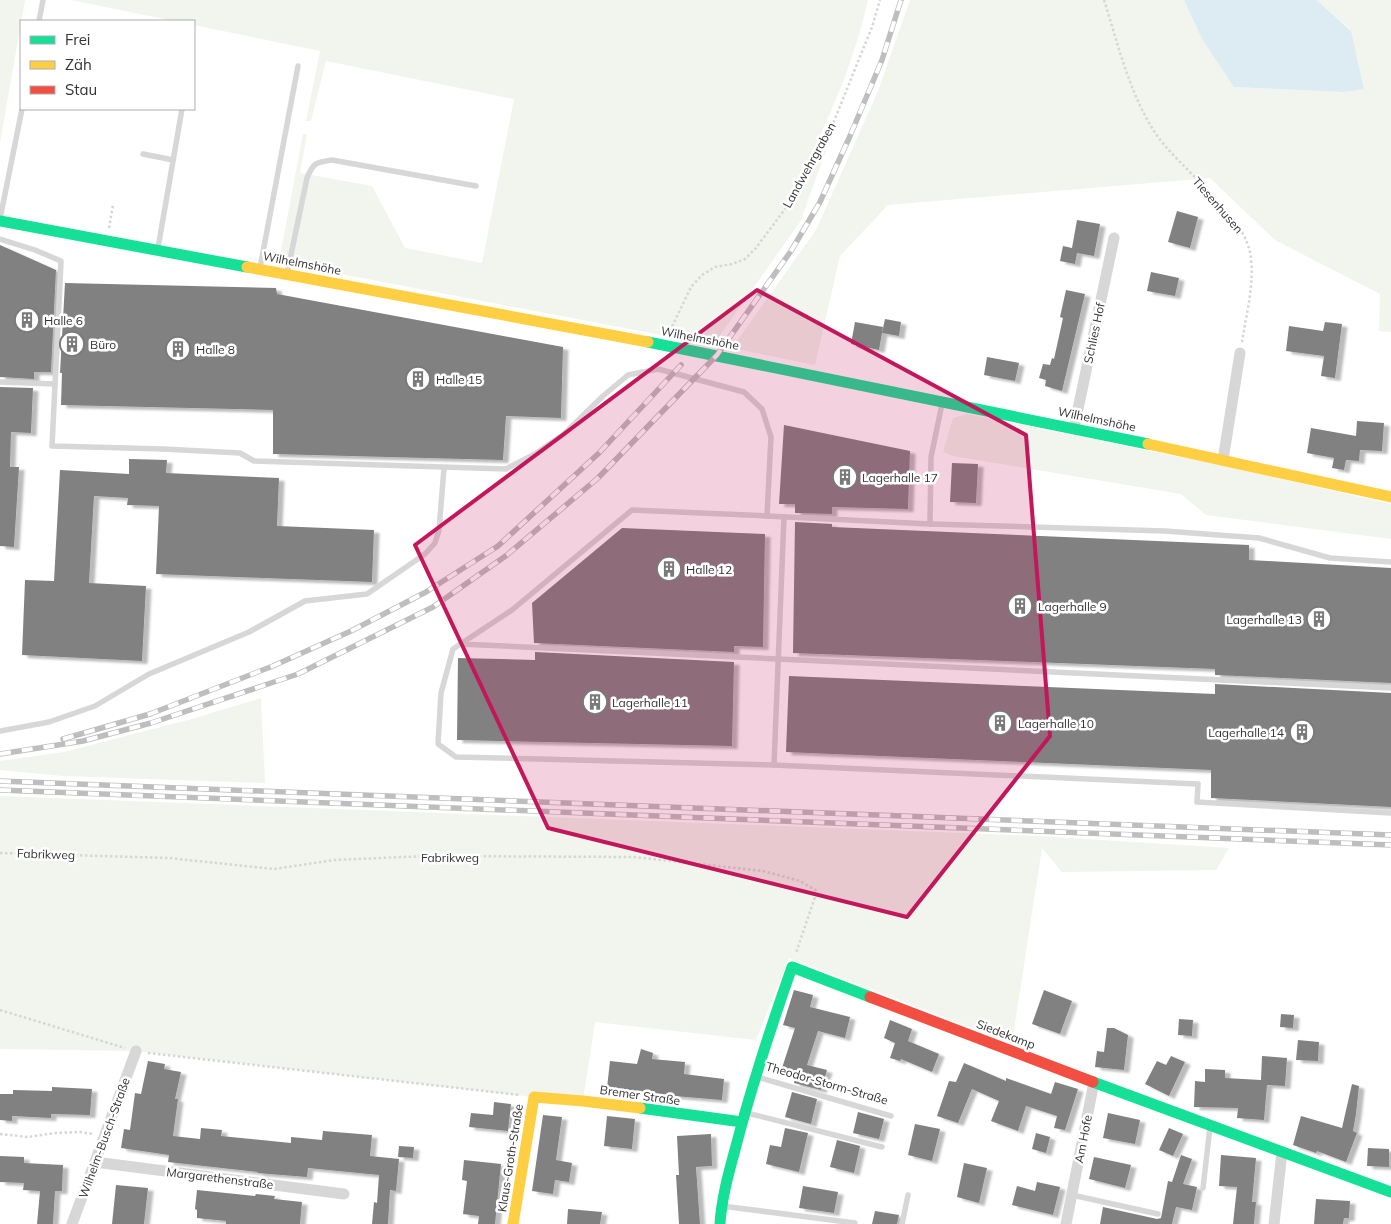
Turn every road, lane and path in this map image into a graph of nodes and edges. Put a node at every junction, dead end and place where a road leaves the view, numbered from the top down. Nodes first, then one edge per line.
1 (43, 0) edge
2 (880, 0) edge
3 (1104, 0) edge
4 (39, 20) edge
5 (298, 66) dead end
6 (22, 110) edge
7 (182, 110) edge
8 (143, 154) dead end
9 (173, 160) junction
10 (476, 186) dead end
11 (113, 204) dead end
12 (0, 220) edge
13 (109, 228) dead end
14 (1114, 238) dead end
15 (0, 239) edge
16 (157, 250) junction
17 (260, 269) junction
18 (287, 274) junction
19 (664, 345) junction
20 (1240, 353) joint
21 (0, 382) edge
22 (55, 384) junction
23 (943, 402) junction
24 (1074, 428) junction
25 (1223, 460) junction
26 (444, 468) junction
27 (1391, 497) edge
28 (767, 516) junction
29 (784, 517) junction
30 (930, 524) junction
31 (1391, 562) edge
32 (460, 644) junction
33 (778, 659) junction
34 (1391, 688) edge
35 (0, 731) edge
36 (774, 765) junction
37 (1391, 813) edge
38 (0, 853) edge
39 (792, 967) junction
40 (0, 1010) edge
41 (136, 1051) junction
42 (755, 1077) junction
43 (1094, 1082) junction
44 (534, 1097) junction
45 (891, 1116) dead end
46 (744, 1118) junction
47 (1210, 1125) junction
48 (0, 1134) edge
49 (105, 1136) junction
50 (882, 1147) dead end
51 (1282, 1152) junction
52 (95, 1162) junction
53 (1202, 1188) dead end
54 (1391, 1192) edge
55 (344, 1194) dead end
56 (908, 1195) dead end
57 (1072, 1195) junction
58 (720, 1205) junction
59 (1158, 1214) dead end
60 (855, 1223) edge
61 (72, 1224) edge
62 (513, 1224) edge
63 (720, 1224) edge
64 (902, 1224) edge
65 (1066, 1224) edge
66 (1274, 1224) edge

1 - 4 lane
2 - 19 path, Landwehrgraben
3 - 20 path, Tiesenhusen
5 - 17 lane
6 - 12 lane
7 - 9 lane
8 - 9 lane
9 - 16 lane
10 - 18 lane
11 - 13 path
12 - 16 street, Wilhelmshöhe
14 - 24 street, Schlies Hof
15 - 22 lane
16 - 17 street, Wilhelmshöhe
17 - 18 street, Wilhelmshöhe
18 - 19 street, Wilhelmshöhe
19 - 23 street, Wilhelmshöhe
20 - 25 street
21 - 22 lane
22 - 26 lane
23 - 24 street, Wilhelmshöhe
23 - 30 lane
24 - 25 street, Wilhelmshöhe
25 - 27 street, Wilhelmshöhe
26 - 28 lane
26 - 35 lane
28 - 29 lane
28 - 32 lane
29 - 30 lane
29 - 33 lane
30 - 31 lane
32 - 33 lane
32 - 36 lane
33 - 34 lane
33 - 36 lane
36 - 37 lane
38 - 39 path, Fabrikweg
39 - 42 street, Theodor-Storm-Straße
39 - 43 street, Siedekamp
40 - 41 path
41 - 44 path
41 - 49 street, Wilhelm-Busch-Straße
42 - 45 lane, Theodor-Storm-Straße
42 - 46 street, Theodor-Storm-Straße
43 - 47 street, Siedekamp
43 - 57 street, Am Hofe
44 - 46 street, Bremer Straße
44 - 62 street, Klaus-Groth-Straße
46 - 50 lane
46 - 58 street, Theodor-Storm-Straße
47 - 51 street, Siedekamp
47 - 53 lane
48 - 49 path
49 - 52 street, Wilhelm-Busch-Straße
51 - 54 street, Siedekamp
51 - 66 street
52 - 55 street, Margarethenstraße
52 - 61 street, Wilhelm-Busch-Straße
56 - 64 lane
57 - 59 lane
57 - 65 street, Am Hofe
58 - 60 lane
58 - 63 street, Theodor-Storm-Straße

